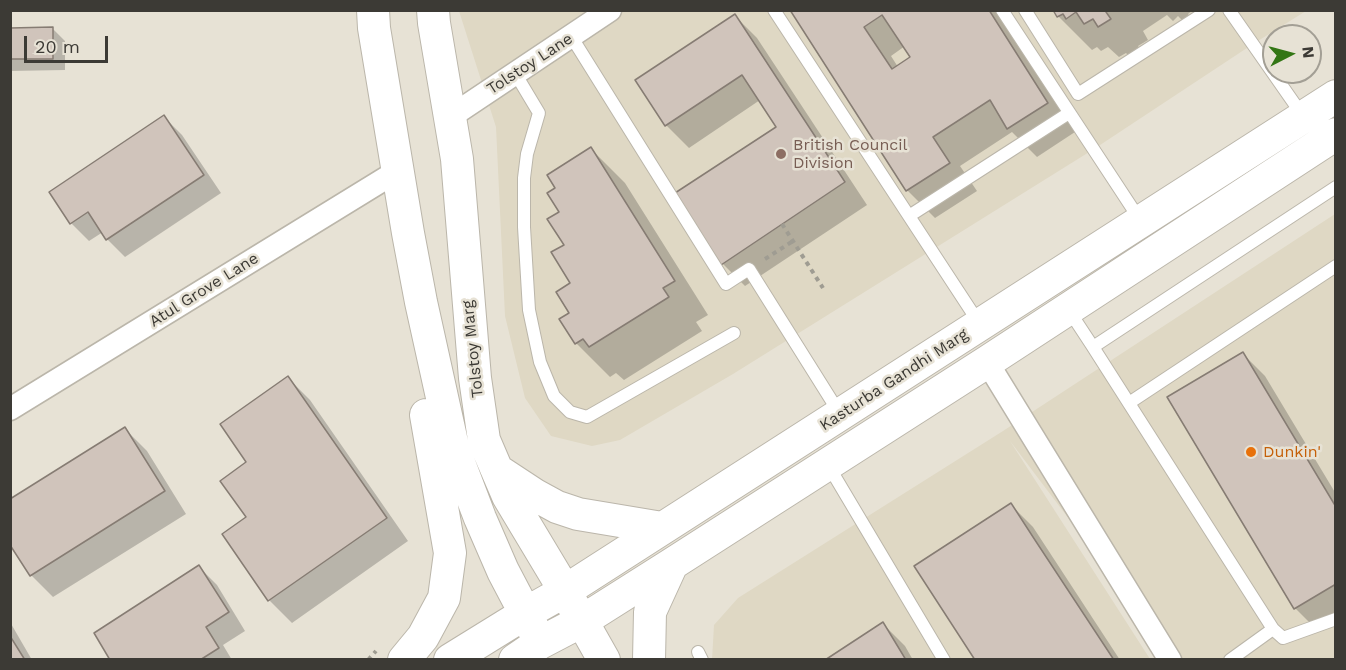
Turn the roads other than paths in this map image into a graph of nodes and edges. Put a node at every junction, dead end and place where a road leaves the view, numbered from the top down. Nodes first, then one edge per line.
1 (373, 10) edge
2 (433, 10) edge
3 (610, 10) edge
4 (774, 10) edge
5 (1002, 10) edge
6 (1025, 10) edge
7 (1209, 10) edge
8 (1229, 10) edge
9 (571, 36) junction
10 (515, 73) junction
11 (1335, 96) edge
12 (1069, 113) junction
13 (450, 117) junction
14 (1304, 117) junction
15 (1335, 134) edge
16 (399, 170) junction
17 (1335, 187) edge
18 (909, 216) junction
19 (1141, 221) junction
20 (408, 233) junction
21 (1335, 266) edge
22 (1068, 309) junction
23 (980, 325) junction
24 (734, 333) dead end
25 (1093, 346) junction
26 (987, 362) junction
27 (1129, 403) junction
28 (10, 409) edge
29 (840, 414) junction
30 (828, 464) junction
31 (496, 470) junction
32 (662, 528) junction
33 (672, 564) junction
34 (566, 591) junction
35 (526, 613) junction
36 (1335, 619) edge
37 (582, 621) junction
38 (1273, 629) junction
39 (536, 654) edge
40 (405, 660) edge
41 (450, 660) edge
42 (604, 660) edge
43 (649, 660) edge
44 (944, 660) edge
45 (1170, 660) edge
46 (1230, 660) edge

1 - 16 main road
2 - 13 main road, Tolstoy Marg
3 - 9 street, Tolstoy Lane
4 - 18 lane
5 - 12 lane
6 - 7 lane
8 - 14 lane
9 - 10 street, Tolstoy Lane
9 - 29 lane
10 - 13 street, Tolstoy Lane
10 - 24 lane
11 - 14 main road, Kasturba Gandhi Marg
12 - 18 lane
12 - 19 lane
13 - 31 main road, Tolstoy Marg
14 - 19 main road, Kasturba Gandhi Marg
15 - 22 main road, Kasturba Gandhi Marg
16 - 20 main road
16 - 28 street, Atul Grove Lane
17 - 25 lane
18 - 23 lane
19 - 23 main road, Kasturba Gandhi Marg
20 - 35 main road
20 - 40 main road
21 - 27 lane
22 - 25 lane
22 - 26 main road, Kasturba Gandhi Marg
23 - 29 main road, Kasturba Gandhi Marg
25 - 27 lane
26 - 30 main road, Kasturba Gandhi Marg
26 - 45 street
27 - 38 lane
29 - 32 main road, Kasturba Gandhi Marg
30 - 33 main road, Kasturba Gandhi Marg
30 - 44 lane
31 - 32 main road
31 - 34 main road, Tolstoy Marg
32 - 34 main road, Kasturba Gandhi Marg
33 - 37 main road, Kasturba Gandhi Marg
33 - 43 main road
34 - 35 main road, Kasturba Gandhi Marg
34 - 37 main road, Tolstoy Marg
35 - 39 main road
35 - 41 main road, Kasturba Gandhi Marg
36 - 38 lane
37 - 39 main road, Kasturba Gandhi Marg
37 - 42 main road, Tolstoy Marg
38 - 46 lane

